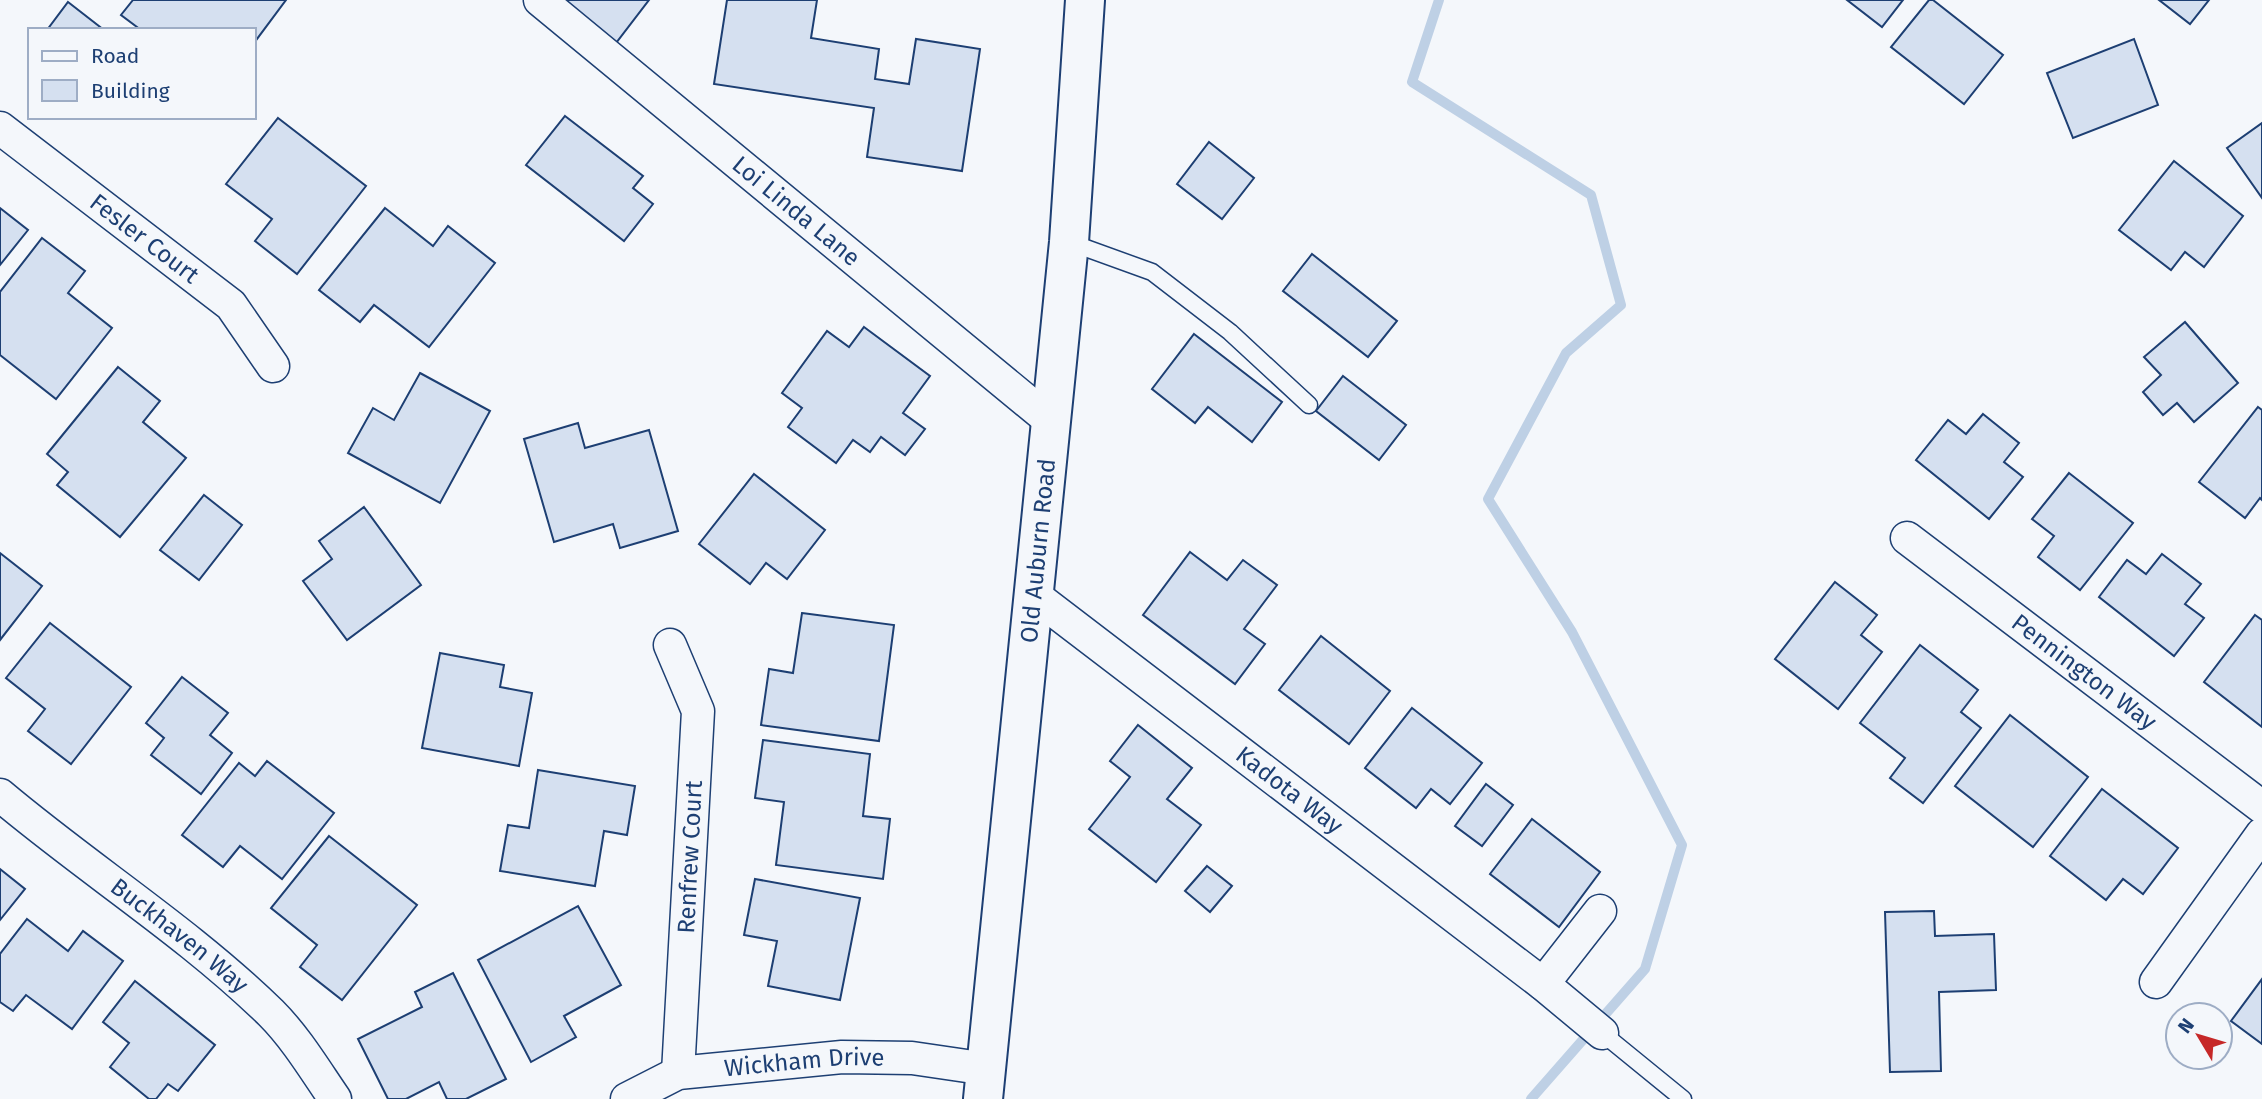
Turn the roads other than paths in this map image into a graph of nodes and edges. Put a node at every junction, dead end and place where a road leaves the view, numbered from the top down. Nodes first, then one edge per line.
1 (540, 0) edge
2 (1085, 0) edge
3 (0, 128) edge
4 (1069, 243) junction
5 (273, 366) dead end
6 (1309, 405) dead end
7 (1052, 422) junction
8 (1907, 538) dead end
9 (1035, 596) junction
10 (670, 645) dead end
11 (0, 795) edge
12 (2262, 807) edge
13 (2262, 834) edge
14 (1600, 911) dead end
15 (2156, 982) dead end
16 (1543, 985) junction
17 (1590, 1024) joint
18 (678, 1073) junction
19 (985, 1084) edge
20 (335, 1099) edge
21 (627, 1099) edge
22 (1684, 1099) edge

1 - 7 street, Loi Linda Lane
2 - 4 main road, Old Auburn Road
3 - 5 street, Fesler Court
4 - 6 lane
4 - 7 main road, Old Auburn Road
7 - 9 main road, Old Auburn Road
8 - 12 street, Pennington Way
9 - 16 street, Kadota Way
9 - 19 main road, Old Auburn Road
10 - 18 street, Renfrew Court
11 - 20 street, Buckhaven Way
13 - 15 street
14 - 16 street
16 - 17 street, Kadota Way
17 - 22 lane
18 - 19 street, Wickham Drive
18 - 21 street, Wickham Drive

